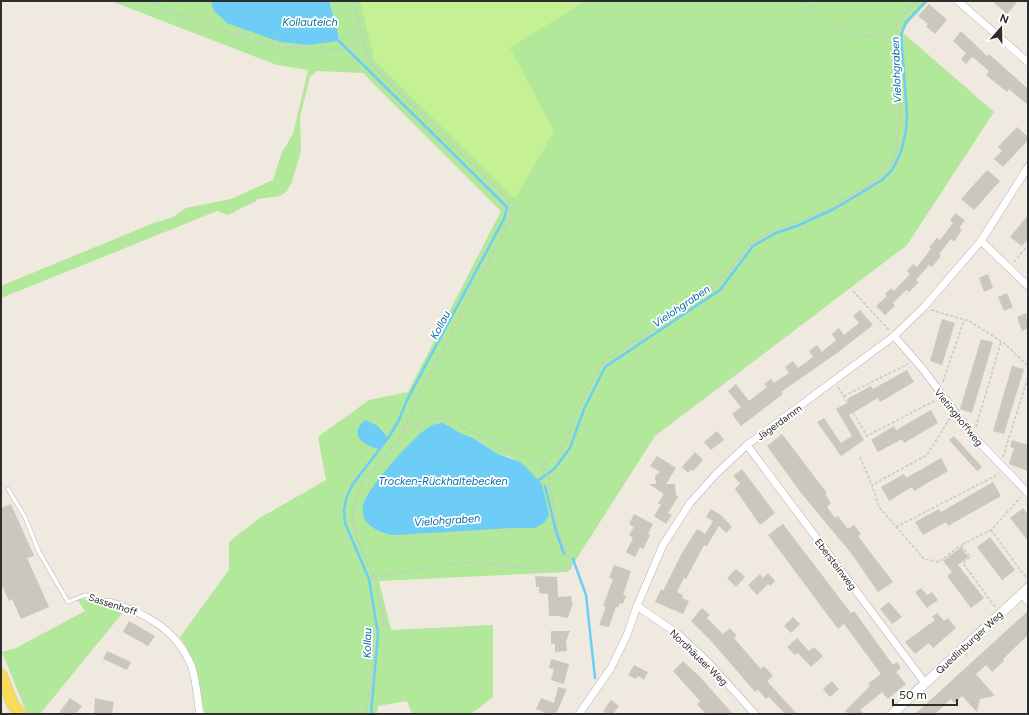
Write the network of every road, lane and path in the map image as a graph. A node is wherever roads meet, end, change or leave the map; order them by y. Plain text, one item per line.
1 (150, 1) edge
2 (354, 1) edge
3 (806, 1) edge
4 (917, 1) edge
5 (958, 1) edge
6 (362, 36) junction
7 (898, 40) junction
8 (1028, 62) edge
9 (1028, 167) edge
10 (981, 241) junction
11 (1028, 245) edge
12 (1009, 268) junction
13 (1028, 286) edge
14 (853, 291) dead end
15 (924, 307) junction
16 (964, 320) junction
17 (894, 336) junction
18 (1001, 342) junction
19 (915, 361) junction
20 (1028, 366) edge
21 (1028, 377) edge
22 (835, 382) junction
23 (941, 395) junction
24 (844, 396) junction
25 (954, 411) junction
26 (404, 430) junction
27 (973, 436) junction
28 (747, 445) junction
29 (860, 457) dead end
30 (543, 466) junction
31 (1003, 468) junction
32 (872, 485) junction
33 (8, 489) dead end
34 (1027, 492) edge
35 (896, 527) junction
36 (991, 530) junction
37 (961, 545) junction
38 (374, 578) junction
39 (1028, 580) edge
40 (1025, 591) edge
41 (1028, 601) edge
42 (109, 602) joint
43 (637, 606) junction
44 (1000, 613) junction
45 (1, 675) edge
46 (925, 682) junction
47 (16, 711) edge
48 (200, 714) edge
49 (365, 714) edge
50 (579, 714) edge
51 (756, 714) edge
52 (892, 714) edge

1 - 6 path
2 - 6 path
3 - 7 path
4 - 7 path
5 - 8 street
6 - 26 path
7 - 30 path
9 - 10 street, Jägerdamm
10 - 12 street
10 - 15 street, Jägerdamm
11 - 12 path
12 - 13 street
14 - 17 path
15 - 16 path
15 - 17 street, Jägerdamm
16 - 18 path
16 - 23 path
17 - 19 street, Vietinghoffweg
17 - 22 street, Jägerdamm
18 - 20 path
18 - 27 path
19 - 23 street, Vietinghoffweg
19 - 24 path
21 - 31 path
22 - 24 path
22 - 28 street, Jägerdamm
23 - 24 path
23 - 25 street, Vietinghoffweg
25 - 27 street, Vietinghoffweg
25 - 32 path
26 - 30 path
26 - 38 path
27 - 31 street, Vietinghoffweg
28 - 43 street, Jägerdamm
28 - 46 street, Ebersteinweg
29 - 32 path
30 - 38 path
31 - 34 street, Vietinghoffweg
31 - 35 path
32 - 35 path
33 - 42 lane, Sassenhoff
34 - 36 path
35 - 37 path
36 - 37 path
36 - 39 path
37 - 44 path
38 - 49 path
40 - 41 street
40 - 44 street, Quedlinburger Weg
42 - 48 street, Sassenhoff
43 - 50 street, Jägerdamm
43 - 51 street, Nordhäuser Weg
44 - 46 street, Quedlinburger Weg
45 - 47 main road
46 - 52 street, Quedlinburger Weg

